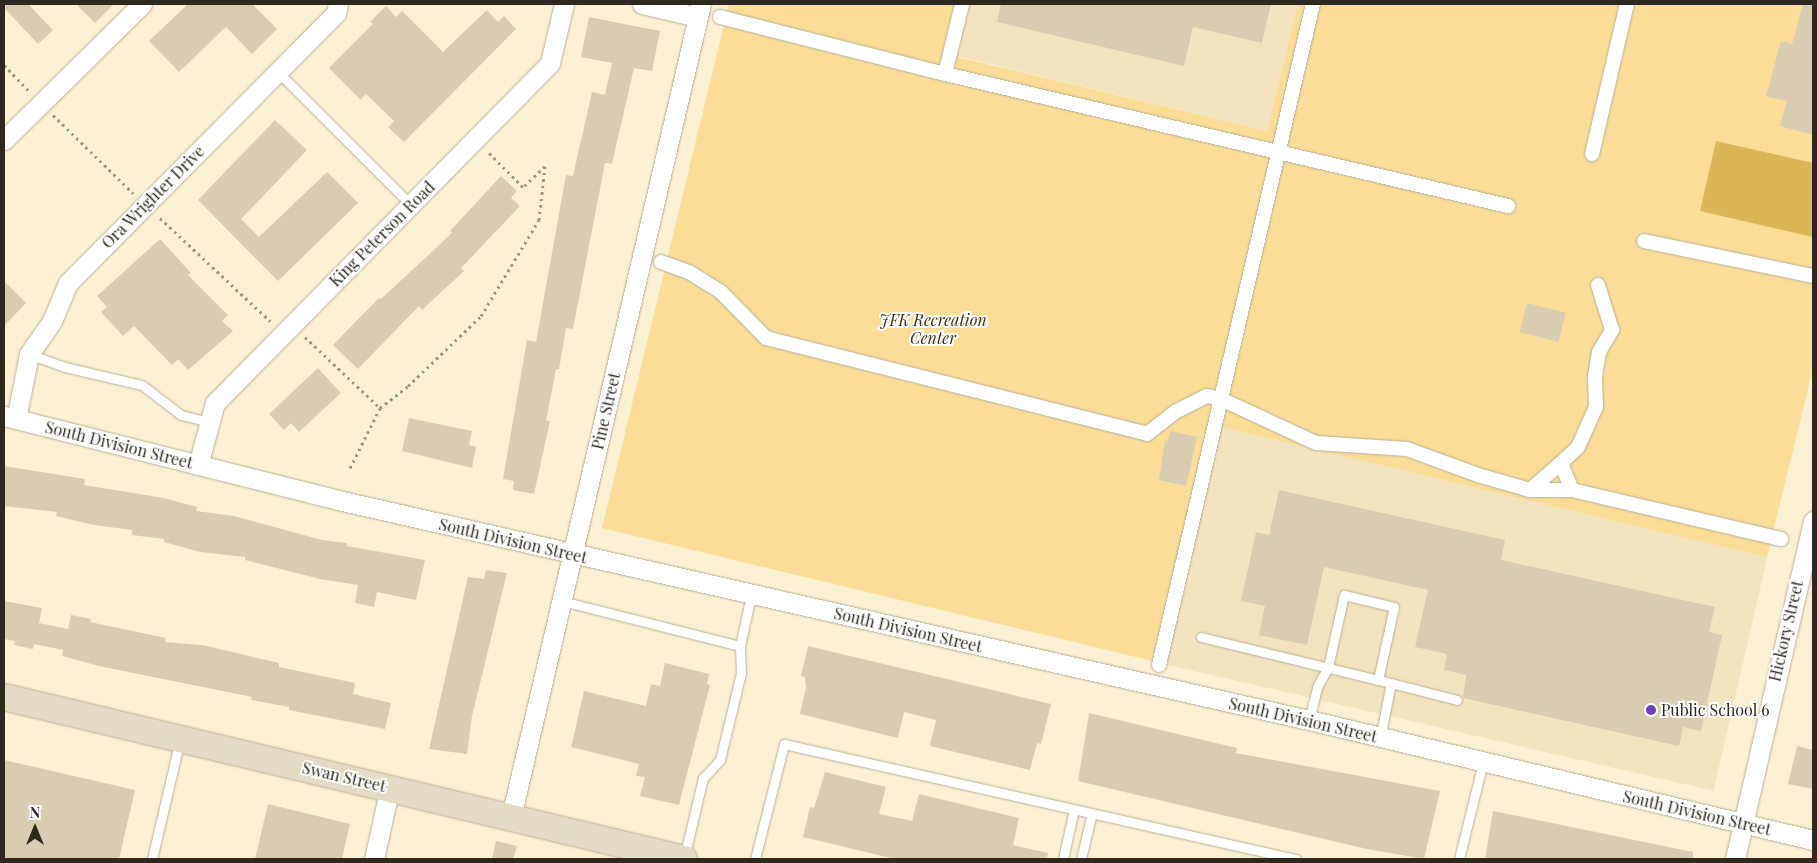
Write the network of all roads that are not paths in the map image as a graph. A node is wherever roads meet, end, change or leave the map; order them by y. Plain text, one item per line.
1 (142, 4) edge
2 (338, 4) edge
3 (564, 4) edge
4 (642, 4) edge
5 (962, 4) edge
6 (1313, 4) edge
7 (1627, 4) edge
8 (700, 11) edge
9 (720, 17) dead end
10 (278, 72) junction
11 (945, 74) junction
12 (4, 140) edge
13 (1278, 152) junction
14 (1592, 154) dead end
15 (411, 205) junction
16 (1508, 206) dead end
17 (1644, 241) dead end
18 (662, 262) dead end
19 (1813, 276) edge
20 (1598, 285) dead end
21 (29, 354) junction
22 (1221, 399) junction
23 (10, 418) edge
24 (210, 422) junction
25 (1561, 463) junction
26 (198, 465) junction
27 (1530, 490) junction
28 (1572, 490) junction
29 (1813, 521) edge
30 (1781, 539) dead end
31 (572, 554) junction
32 (1807, 565) edge
33 (751, 595) junction
34 (562, 601) junction
35 (1201, 636) dead end
36 (740, 646) junction
37 (1159, 665) dead end
38 (1328, 667) junction
39 (1378, 680) junction
40 (1391, 683) junction
41 (4, 697) edge
42 (1457, 700) dead end
43 (1309, 720) junction
44 (180, 738) junction
45 (1380, 738) junction
46 (1483, 762) junction
47 (390, 788) junction
48 (1074, 810) junction
49 (1092, 813) junction
50 (511, 817) junction
51 (1743, 823) junction
52 (1813, 840) edge
53 (152, 859) edge
54 (374, 859) edge
55 (684, 859) edge
56 (755, 859) edge
57 (1063, 859) edge
58 (1081, 859) edge
59 (1296, 859) edge
60 (1459, 859) edge
61 (1735, 859) edge

1 - 12 street
2 - 10 street, Ora Wrighter Drive
3 - 15 street, King Peterson Road
4 - 8 street
5 - 11 street
6 - 13 street
7 - 14 street
8 - 31 street, Pine Street
9 - 11 street
10 - 15 lane
10 - 21 street, Ora Wrighter Drive
11 - 13 street
13 - 16 street
13 - 22 street
15 - 24 street, King Peterson Road
17 - 19 street
18 - 22 street
20 - 25 street
21 - 23 street, Ora Wrighter Drive
21 - 24 lane
22 - 27 street
22 - 37 street
23 - 26 street, South Division Street
24 - 26 street, King Peterson Road
25 - 27 street
25 - 28 street
26 - 31 street, South Division Street
27 - 28 street
28 - 30 street
29 - 32 street, Hickory Street
31 - 33 street, South Division Street
31 - 34 street, Pine Street
32 - 51 street, Hickory Street
33 - 36 lane
33 - 43 street, South Division Street
34 - 36 lane
34 - 50 street, Pine Street
35 - 38 lane
36 - 55 lane
38 - 39 lane
38 - 39 lane
38 - 43 lane
39 - 40 lane
40 - 42 lane
40 - 45 lane
41 - 44 main road, Swan Street
43 - 45 street, South Division Street
44 - 47 main road, Swan Street
44 - 53 lane
45 - 46 street, South Division Street
46 - 51 street, South Division Street
46 - 60 lane
47 - 50 main road, Swan Street
47 - 54 street
48 - 49 lane
48 - 56 lane
48 - 57 lane
49 - 58 lane
49 - 59 lane
50 - 55 main road, Swan Street
51 - 52 street, South Division Street
51 - 61 street, Hickory Street

